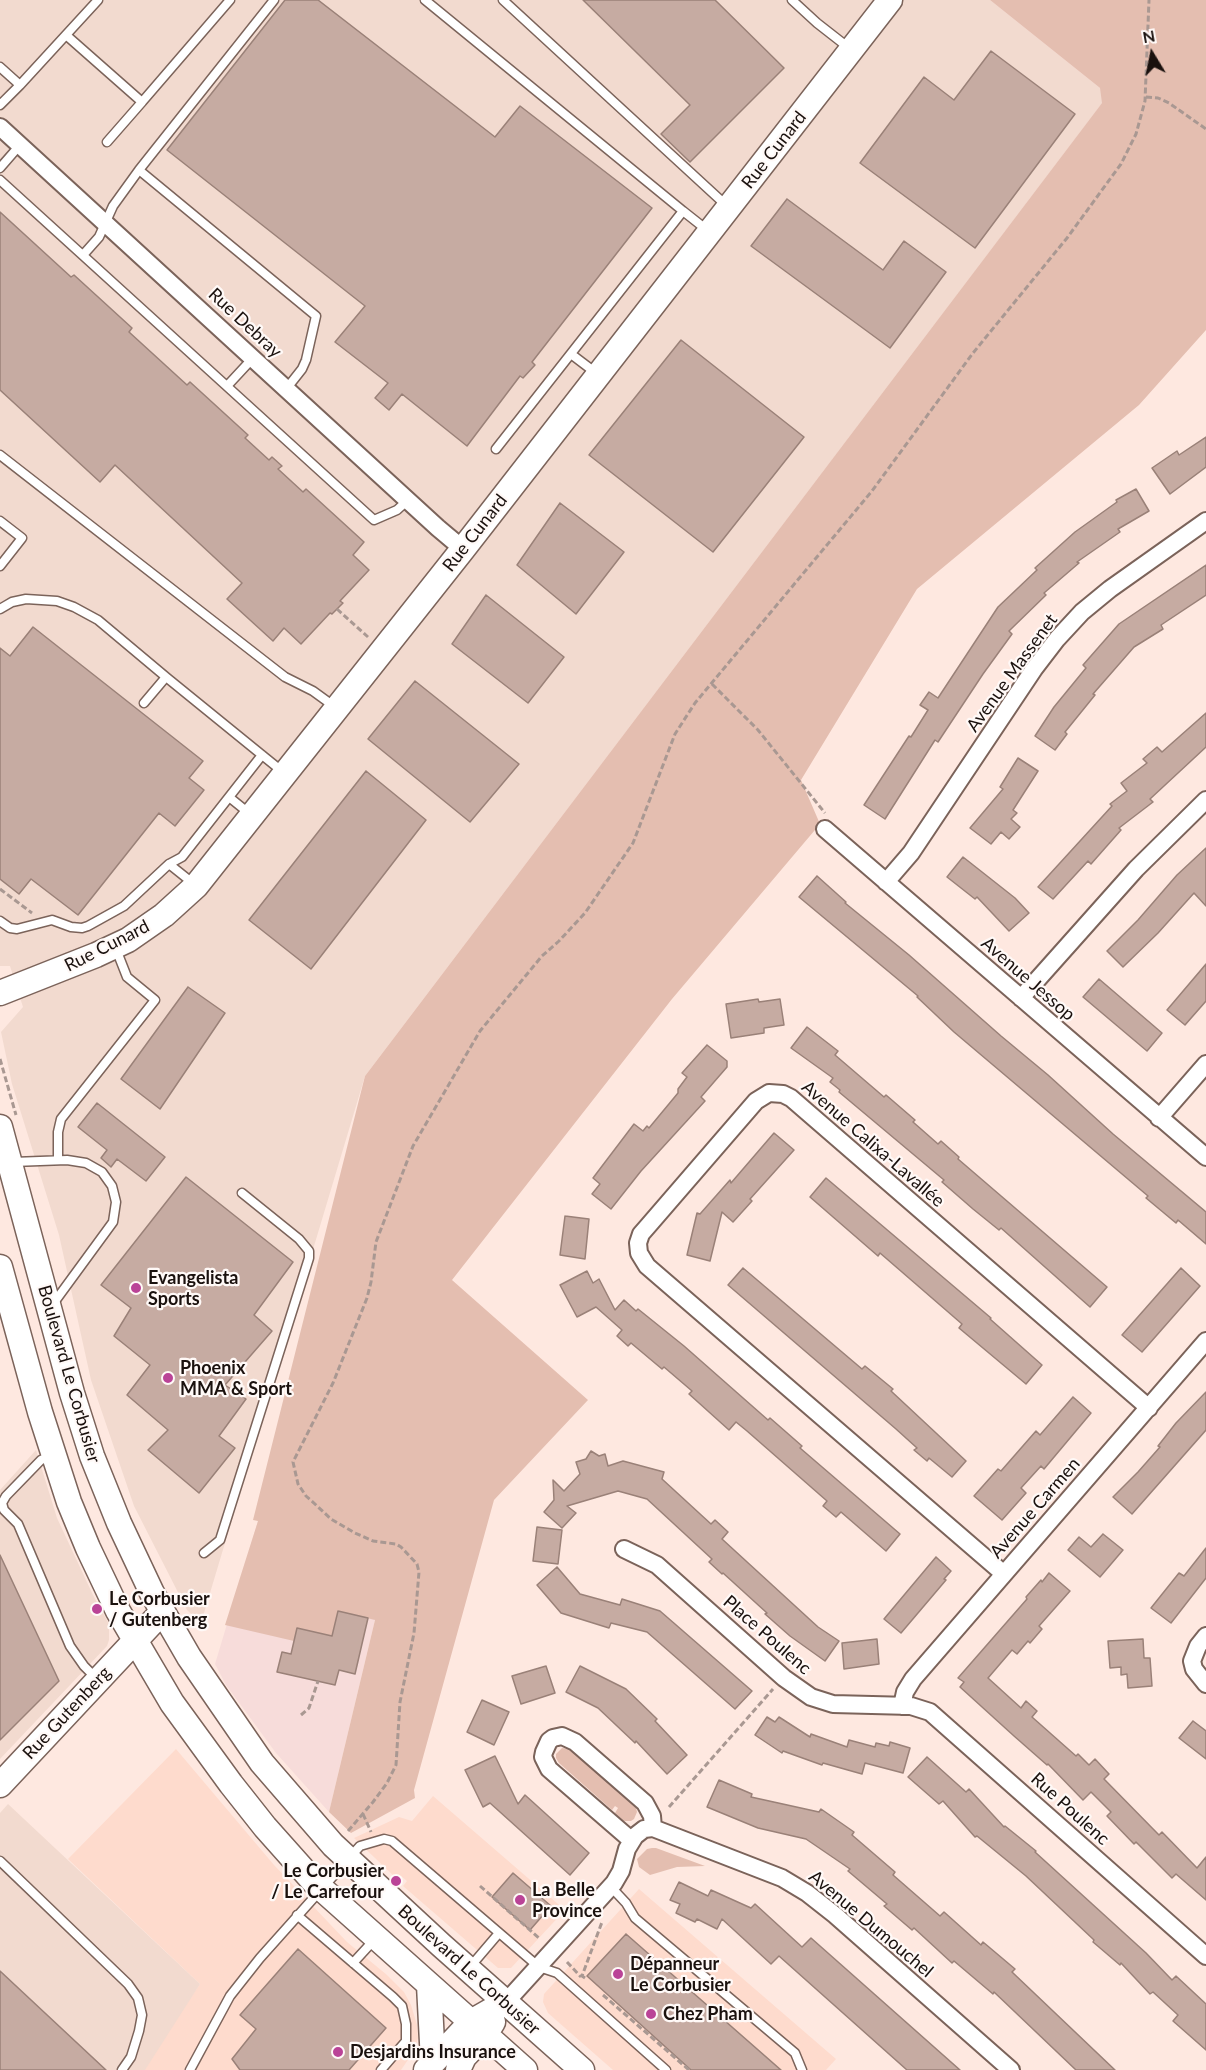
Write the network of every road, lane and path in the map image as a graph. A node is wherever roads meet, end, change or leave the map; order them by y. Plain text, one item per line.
1 (98, 0) edge
2 (230, 0) edge
3 (274, 0) edge
4 (425, 0) edge
5 (503, 0) edge
6 (792, 0) edge
7 (890, 0) edge
8 (1149, 0) edge
9 (66, 35) junction
10 (852, 50) junction
11 (0, 67) edge
12 (20, 85) junction
13 (1145, 97) junction
14 (142, 102) junction
15 (0, 105) edge
16 (0, 127) edge
17 (1206, 129) edge
18 (107, 142) dead end
19 (20, 145) junction
20 (0, 168) edge
21 (139, 170) junction
22 (0, 180) edge
23 (729, 208) junction
24 (683, 211) junction
25 (106, 222) junction
26 (710, 233) junction
27 (82, 255) junction
28 (571, 354) junction
29 (253, 357) junction
30 (598, 375) junction
31 (227, 386) junction
32 (286, 388) junction
33 (496, 448) dead end
34 (0, 455) edge
35 (408, 501) junction
36 (0, 521) edge
37 (1206, 521) edge
38 (463, 549) junction
39 (0, 566) edge
40 (0, 609) edge
41 (337, 609) dead end
42 (368, 637) dead end
43 (166, 677) junction
44 (712, 684) junction
45 (144, 703) dead end
46 (337, 708) junction
47 (262, 755) junction
48 (285, 774) junction
49 (229, 797) junction
50 (1206, 800) edge
51 (253, 816) junction
52 (826, 822) joint
53 (170, 864) junction
54 (886, 882) junction
55 (196, 886) junction
56 (0, 889) edge
57 (17, 902) dead end
58 (0, 921) edge
59 (115, 946) junction
60 (0, 993) edge
61 (1021, 998) junction
62 (1206, 1064) edge
63 (1159, 1118) junction
64 (0, 1127) edge
65 (1206, 1157) edge
66 (58, 1160) junction
67 (9, 1162) junction
68 (242, 1193) dead end
69 (0, 1267) edge
70 (49, 1310) junction
71 (1206, 1341) edge
72 (1149, 1408) junction
73 (53, 1455) junction
74 (2, 1512) edge
75 (624, 1549) dead end
76 (204, 1553) dead end
77 (1004, 1574) junction
78 (162, 1612) junction
79 (1206, 1636) edge
80 (135, 1642) junction
81 (98, 1681) junction
82 (318, 1681) dead end
83 (1206, 1684) edge
84 (775, 1688) dead end
85 (902, 1706) junction
86 (301, 1715) dead end
87 (0, 1785) edge
88 (669, 1807) dead end
89 (363, 1814) junction
90 (653, 1828) junction
91 (371, 1830) dead end
92 (347, 1832) dead end
93 (631, 1840) junction
94 (348, 1860) junction
95 (0, 1861) edge
96 (480, 1886) dead end
97 (610, 1887) junction
98 (322, 1889) junction
99 (297, 1915) junction
100 (602, 1922) dead end
101 (499, 1933) junction
102 (376, 1938) junction
103 (540, 1939) dead end
104 (1206, 1956) edge
105 (567, 1962) dead end
106 (354, 1963) junction
107 (539, 1966) junction
108 (468, 1969) junction
109 (582, 1976) junction
110 (591, 1984) dead end
111 (429, 1985) junction
112 (600, 1992) dead end
113 (506, 2002) junction
114 (478, 2028) junction
115 (429, 2066) edge
116 (122, 2070) edge
117 (190, 2070) edge
118 (381, 2070) edge
119 (458, 2070) edge
120 (525, 2070) edge
121 (582, 2070) edge
122 (666, 2070) edge
123 (688, 2070) edge
124 (802, 2070) edge
125 (1011, 2070) edge

1 - 9 lane
2 - 14 lane
3 - 21 lane
4 - 24 lane
5 - 23 lane
6 - 10 lane
7 - 10 street, Rue Cunard
8 - 13 path
9 - 12 lane
9 - 14 lane
10 - 23 street, Rue Cunard
11 - 12 lane
12 - 15 lane
13 - 17 path
13 - 44 path
14 - 18 lane
16 - 19 street, Rue Debray
19 - 20 lane
19 - 25 street, Rue Debray
21 - 25 lane
21 - 32 lane
22 - 27 lane
23 - 26 street, Rue Cunard
24 - 26 lane
24 - 28 lane
25 - 27 lane
25 - 29 street, Rue Debray
26 - 30 street, Rue Cunard
27 - 31 lane
28 - 30 lane
28 - 33 lane
29 - 31 lane
29 - 32 street, Rue Debray
30 - 38 street, Rue Cunard
31 - 35 lane
32 - 35 street, Rue Debray
34 - 46 lane
35 - 38 street, Rue Debray
36 - 39 lane
37 - 54 street, Avenue Massenet
38 - 46 street, Rue Cunard
40 - 43 lane
41 - 42 path
43 - 45 lane
43 - 47 lane
44 - 52 path
44 - 89 path
46 - 48 street, Rue Cunard
47 - 48 lane
47 - 49 lane
48 - 51 street, Rue Cunard
49 - 51 lane
49 - 53 lane
50 - 61 street
51 - 55 street, Rue Cunard
52 - 54 street, Avenue Jessop
53 - 55 lane
53 - 58 lane
54 - 61 street, Avenue Jessop
55 - 59 street, Rue Cunard
56 - 57 path
59 - 60 street, Rue Cunard
59 - 66 lane
61 - 63 street, Avenue Jessop
62 - 63 street
63 - 65 street, Avenue Jessop
64 - 67 street, Boulevard Le Corbusier
66 - 67 lane
66 - 70 lane
67 - 70 street, Boulevard Le Corbusier
68 - 76 lane
69 - 73 street, Boulevard Le Corbusier
70 - 78 street, Boulevard Le Corbusier
71 - 72 street, Avenue Carmen
72 - 77 street, Avenue Carmen
72 - 77 street, Avenue Calixa-Lavallée
73 - 74 lane
73 - 80 street, Boulevard Le Corbusier
74 - 81 lane
75 - 85 street, Place Poulenc
77 - 85 street, Avenue Carmen
78 - 80 street
78 - 94 street, Boulevard Le Corbusier
79 - 83 street
80 - 81 street, Rue Gutenberg
80 - 98 street, Boulevard Le Corbusier
81 - 87 street, Rue Gutenberg
82 - 86 path
84 - 88 path
85 - 104 street, Rue Poulenc
89 - 91 path
89 - 92 path
90 - 93 street
90 - 93 street
90 - 125 street, Avenue Dumouchel
93 - 97 street
94 - 98 lane
94 - 101 lane
94 - 108 street, Boulevard Le Corbusier
95 - 116 lane
96 - 103 path
97 - 107 street
97 - 124 lane
98 - 99 lane
98 - 102 street, Boulevard Le Corbusier
99 - 106 lane
99 - 117 lane
100 - 109 path
101 - 107 lane
101 - 108 lane
102 - 106 lane
102 - 111 street, Boulevard Le Corbusier
105 - 109 path
106 - 118 lane
107 - 113 street
107 - 122 lane
108 - 113 street, Boulevard Le Corbusier
109 - 110 path
111 - 114 street, Boulevard Le Corbusier
111 - 115 street
112 - 123 path
113 - 114 street
113 - 121 street, Boulevard Le Corbusier
114 - 115 street
114 - 119 street
114 - 120 street, Boulevard Le Corbusier

